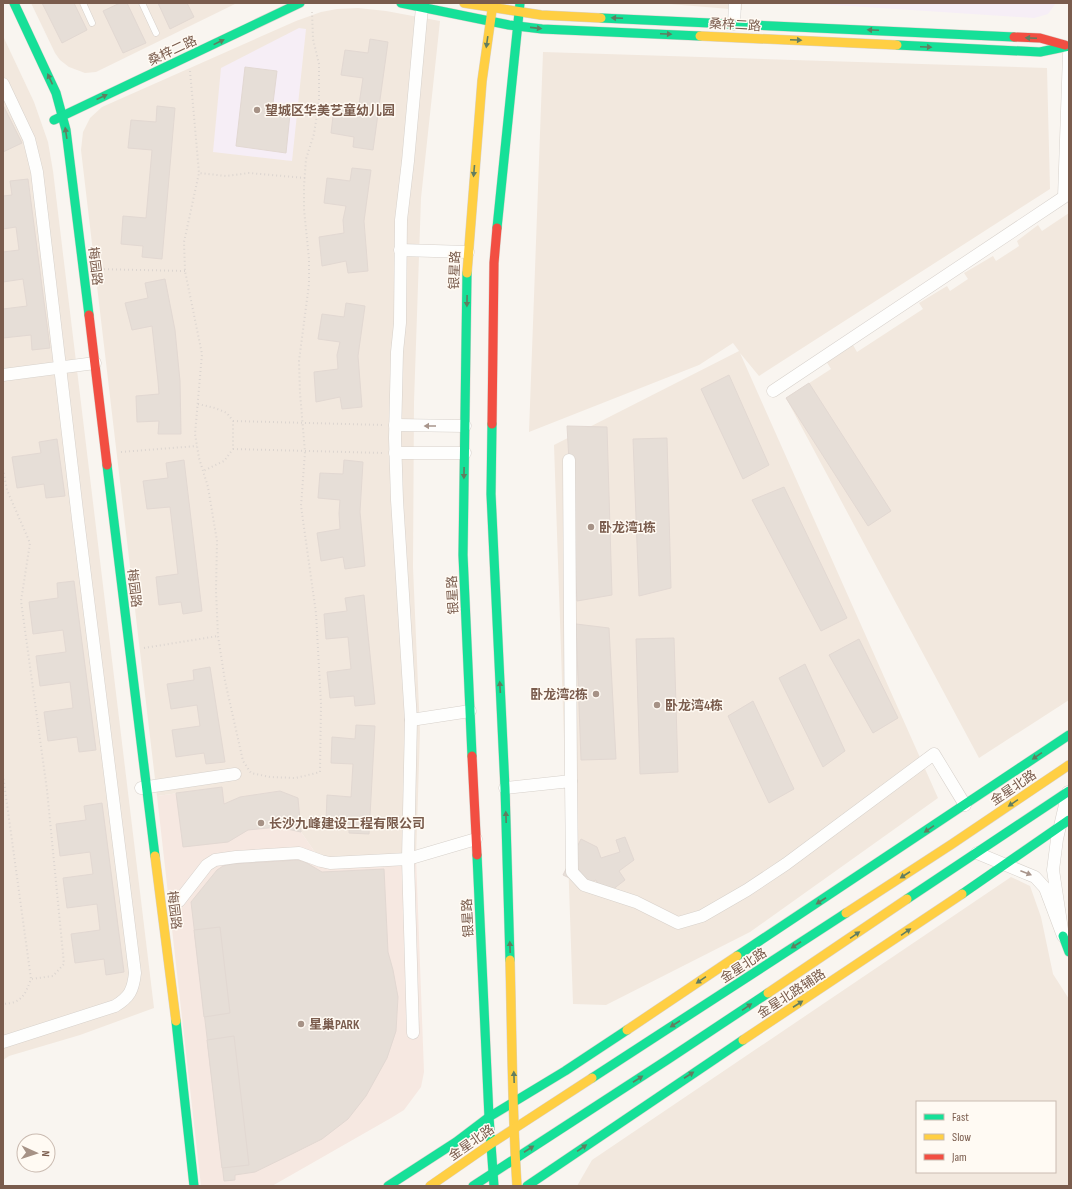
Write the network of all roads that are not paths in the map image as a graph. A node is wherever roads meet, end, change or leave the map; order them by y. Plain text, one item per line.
1 (14, 3) edge
2 (83, 3) edge
3 (142, 3) edge
4 (300, 3) edge
5 (402, 3) edge
6 (464, 3) edge
7 (734, 3) edge
8 (492, 6) edge
9 (422, 7) junction
10 (519, 8) edge
11 (490, 22) junction
12 (92, 23) dead end
13 (734, 24) junction
14 (517, 26) junction
15 (156, 34) dead end
16 (1069, 46) edge
17 (1069, 54) edge
18 (3, 84) edge
19 (64, 104) junction
20 (63, 116) junction
21 (54, 120) junction
22 (400, 250) junction
23 (468, 252) junction
24 (92, 364) junction
25 (61, 368) junction
26 (3, 375) edge
27 (773, 391) dead end
28 (395, 425) junction
29 (465, 426) junction
30 (395, 453) junction
31 (465, 453) junction
32 (569, 460) dead end
33 (470, 712) junction
34 (411, 720) junction
35 (1069, 735) edge
36 (1069, 765) edge
37 (235, 774) dead end
38 (571, 781) junction
39 (144, 788) junction
40 (505, 788) junction
41 (1068, 792) edge
42 (965, 805) junction
43 (1065, 823) edge
44 (476, 839) junction
45 (977, 853) junction
46 (408, 859) junction
47 (1005, 865) junction
48 (179, 901) dead end
49 (1063, 936) junction
50 (1069, 952) edge
51 (413, 1033) dead end
52 (3, 1042) edge
53 (514, 1102) junction
54 (490, 1117) junction
55 (513, 1129) junction
56 (492, 1143) junction
57 (516, 1158) junction
58 (493, 1173) junction
59 (188, 1186) edge
60 (194, 1186) edge
61 (388, 1186) edge
62 (430, 1186) edge
63 (473, 1186) edge
64 (494, 1186) edge
65 (517, 1186) edge
66 (527, 1186) edge

19 -> 1 main road, 梅园路
2 - 12 lane
3 - 15 lane
20 -> 4 main road, 桑梓二路
5 - 9 main road, 桑梓二路
6 - 8 main road, 桑梓二路
7 - 13 street
8 - 10 main road, 桑梓二路
8 - 11 main road, 银星路
9 - 11 main road, 桑梓二路
9 - 22 street
13 -> 10 main road, 桑梓二路
10 - 14 main road
11 - 14 main road, 桑梓二路
11 -> 23 main road, 银星路
16 -> 13 main road, 桑梓二路
14 -> 16 main road, 桑梓二路
40 -> 14 main road
17 - 27 street
18 - 25 street
19 - 20 main road, 梅园路
19 - 21 main road, 梅园路
20 - 21 main road, 桑梓二路
24 -> 20 main road, 梅园路
21 - 24 main road, 梅园路
22 - 23 street
22 - 28 street
23 -> 29 main road, 银星路
24 - 25 street
24 - 39 main road, 梅园路
24 - 39 main road, 梅园路
25 - 26 street
25 - 52 street
29 -> 28 street
28 - 30 street
29 - 31 main road, 银星路
30 - 31 street
30 - 34 street
31 -> 33 main road, 银星路
32 - 38 street
33 - 34 street
33 - 44 main road, 银星路
34 - 46 street
35 -> 42 main road
36 -> 55 main road, 金星北路
37 - 39 street
38 - 40 street
38 - 42 street
39 - 59 main road, 梅园路
39 - 60 main road, 梅园路
53 -> 40 main road
41 - 43 street
41 - 45 main road
42 -> 53 main road
43 - 47 main road, 金星北路辅路
43 - 49 street
44 - 46 street
44 - 54 main road, 银星路
45 - 47 street
57 -> 45 main road
46 - 48 street
46 - 51 street
47 -> 49 street
66 -> 47 main road, 金星北路辅路
49 - 50 main road
53 - 54 main road
53 - 55 main road
54 - 56 main road, 银星路
54 - 61 main road
55 - 56 main road, 金星北路
55 - 57 main road
56 - 58 main road, 银星路
56 - 62 main road, 金星北路
57 - 58 main road
57 - 65 main road
58 - 63 main road
58 - 64 main road, 银星路

